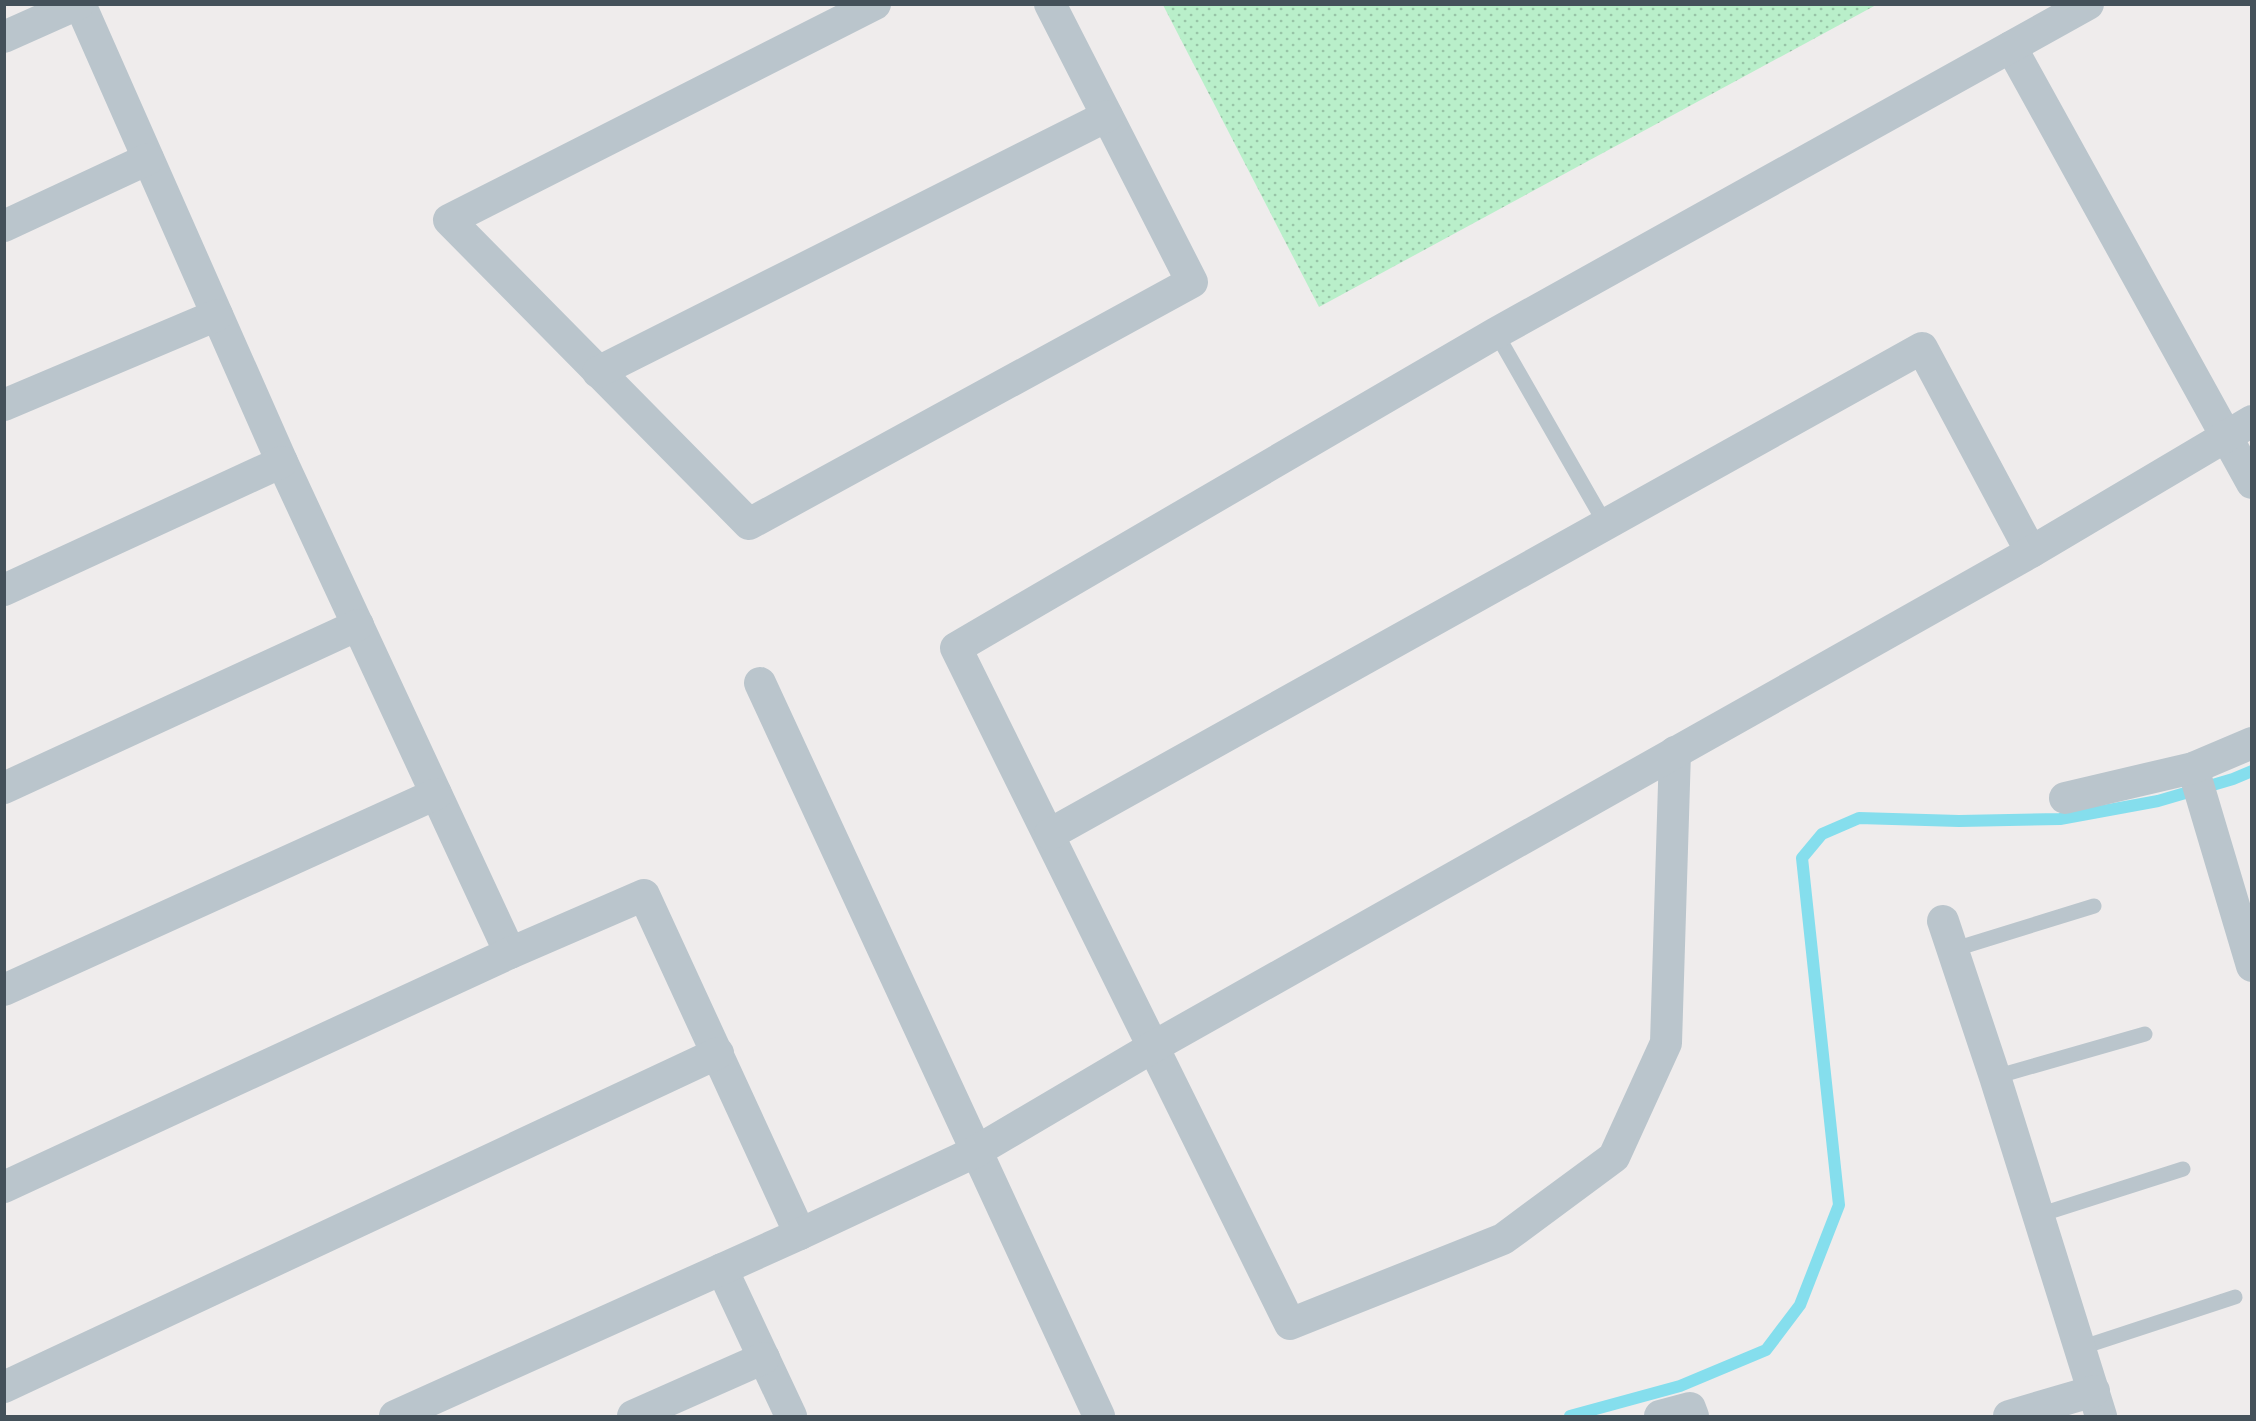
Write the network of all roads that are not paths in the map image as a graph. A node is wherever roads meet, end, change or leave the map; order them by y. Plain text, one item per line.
1 (79, 4) edge
2 (875, 4) edge
3 (1050, 4) edge
4 (2088, 4) edge
5 (4, 37) edge
6 (2011, 47) junction
7 (1107, 116) junction
8 (148, 159) junction
9 (4, 226) edge
10 (217, 315) junction
11 (1496, 333) junction
12 (598, 372) junction
13 (4, 405) edge
14 (2239, 428) edge
15 (282, 462) junction
16 (2252, 483) edge
17 (1606, 525) junction
18 (2031, 552) junction
19 (4, 590) edge
20 (358, 625) junction
21 (760, 683) dead end
22 (2252, 743) edge
23 (1675, 752) junction
24 (2193, 768) junction
25 (4, 788) edge
26 (436, 794) junction
27 (2065, 798) dead end
28 (1050, 834) junction
29 (2094, 906) dead end
30 (1948, 936) joint
31 (510, 953) junction
32 (2252, 966) edge
33 (4, 990) edge
34 (2145, 1034) dead end
35 (1153, 1047) junction
36 (718, 1053) junction
37 (1995, 1077) junction
38 (975, 1152) junction
39 (2183, 1169) dead end
40 (4, 1187) edge
41 (2039, 1215) junction
42 (800, 1234) junction
43 (722, 1269) junction
44 (2235, 1297) dead end
45 (2080, 1348) junction
46 (764, 1358) junction
47 (4, 1387) edge
48 (2098, 1404) edge
49 (1691, 1412) edge
50 (394, 1416) edge
51 (633, 1416) edge
52 (791, 1416) edge
53 (1099, 1416) edge
54 (1660, 1416) edge
55 (2009, 1416) edge

1 - 5 street
1 - 8 street
2 - 12 street
3 - 7 street
4 - 6 street
6 - 11 street
6 - 14 street
7 - 12 street
7 - 12 street
8 - 9 street
8 - 10 street
10 - 13 street
10 - 15 street
11 - 17 lane
11 - 28 street
14 - 16 street
14 - 18 street
15 - 19 street
15 - 20 street
17 - 18 street
17 - 28 street
18 - 23 street
20 - 25 street
20 - 26 street
21 - 38 street
22 - 24 street
23 - 35 street
23 - 35 street
24 - 27 street
24 - 32 street
26 - 31 street
26 - 33 street
28 - 35 street
29 - 30 lane
30 - 37 street
31 - 36 street
31 - 40 street
34 - 37 lane
35 - 38 street
36 - 42 street
36 - 47 street
37 - 41 street
38 - 42 street
38 - 53 street
39 - 41 lane
41 - 45 street
42 - 43 street
43 - 46 street
43 - 50 street
44 - 45 lane
45 - 48 street
46 - 51 street
46 - 52 street
48 - 55 street
49 - 54 street

